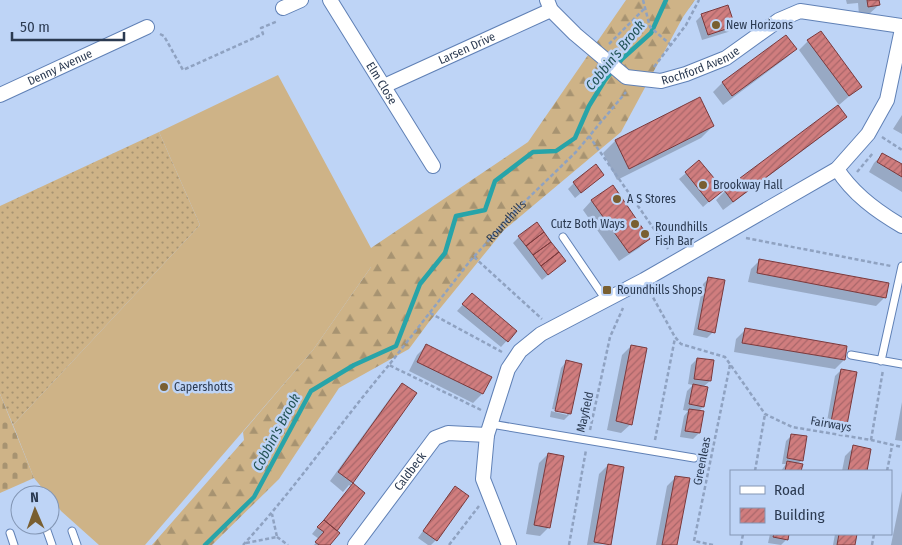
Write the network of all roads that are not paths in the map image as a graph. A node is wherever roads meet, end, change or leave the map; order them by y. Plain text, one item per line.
1 (301, 0) edge
2 (330, 0) edge
3 (549, 5) edge
4 (283, 8) road end
5 (147, 27) road end
6 (902, 28) edge
7 (384, 86) junction
8 (0, 95) edge
9 (434, 166) dead end
10 (837, 169) junction
11 (902, 226) edge
12 (564, 237) dead end
13 (902, 267) edge
14 (606, 300) junction
15 (851, 355) dead end
16 (883, 361) junction
17 (902, 364) edge
18 (490, 425) junction
19 (694, 458) dead end
20 (72, 531) dead end
21 (77, 545) edge
22 (354, 545) edge
23 (509, 545) edge

1 - 4 street
2 - 7 street, Elm Close
3 - 6 street, Rochford Avenue
3 - 7 street, Larsen Drive
5 - 8 street, Denny Avenue
6 - 10 street
7 - 9 street, Elm Close
10 - 11 street
10 - 14 street
12 - 14 lane
13 - 16 lane
14 - 18 street
15 - 16 lane
16 - 17 lane
18 - 19 lane
18 - 22 street, Caldbeck
18 - 23 street
20 - 21 lane

